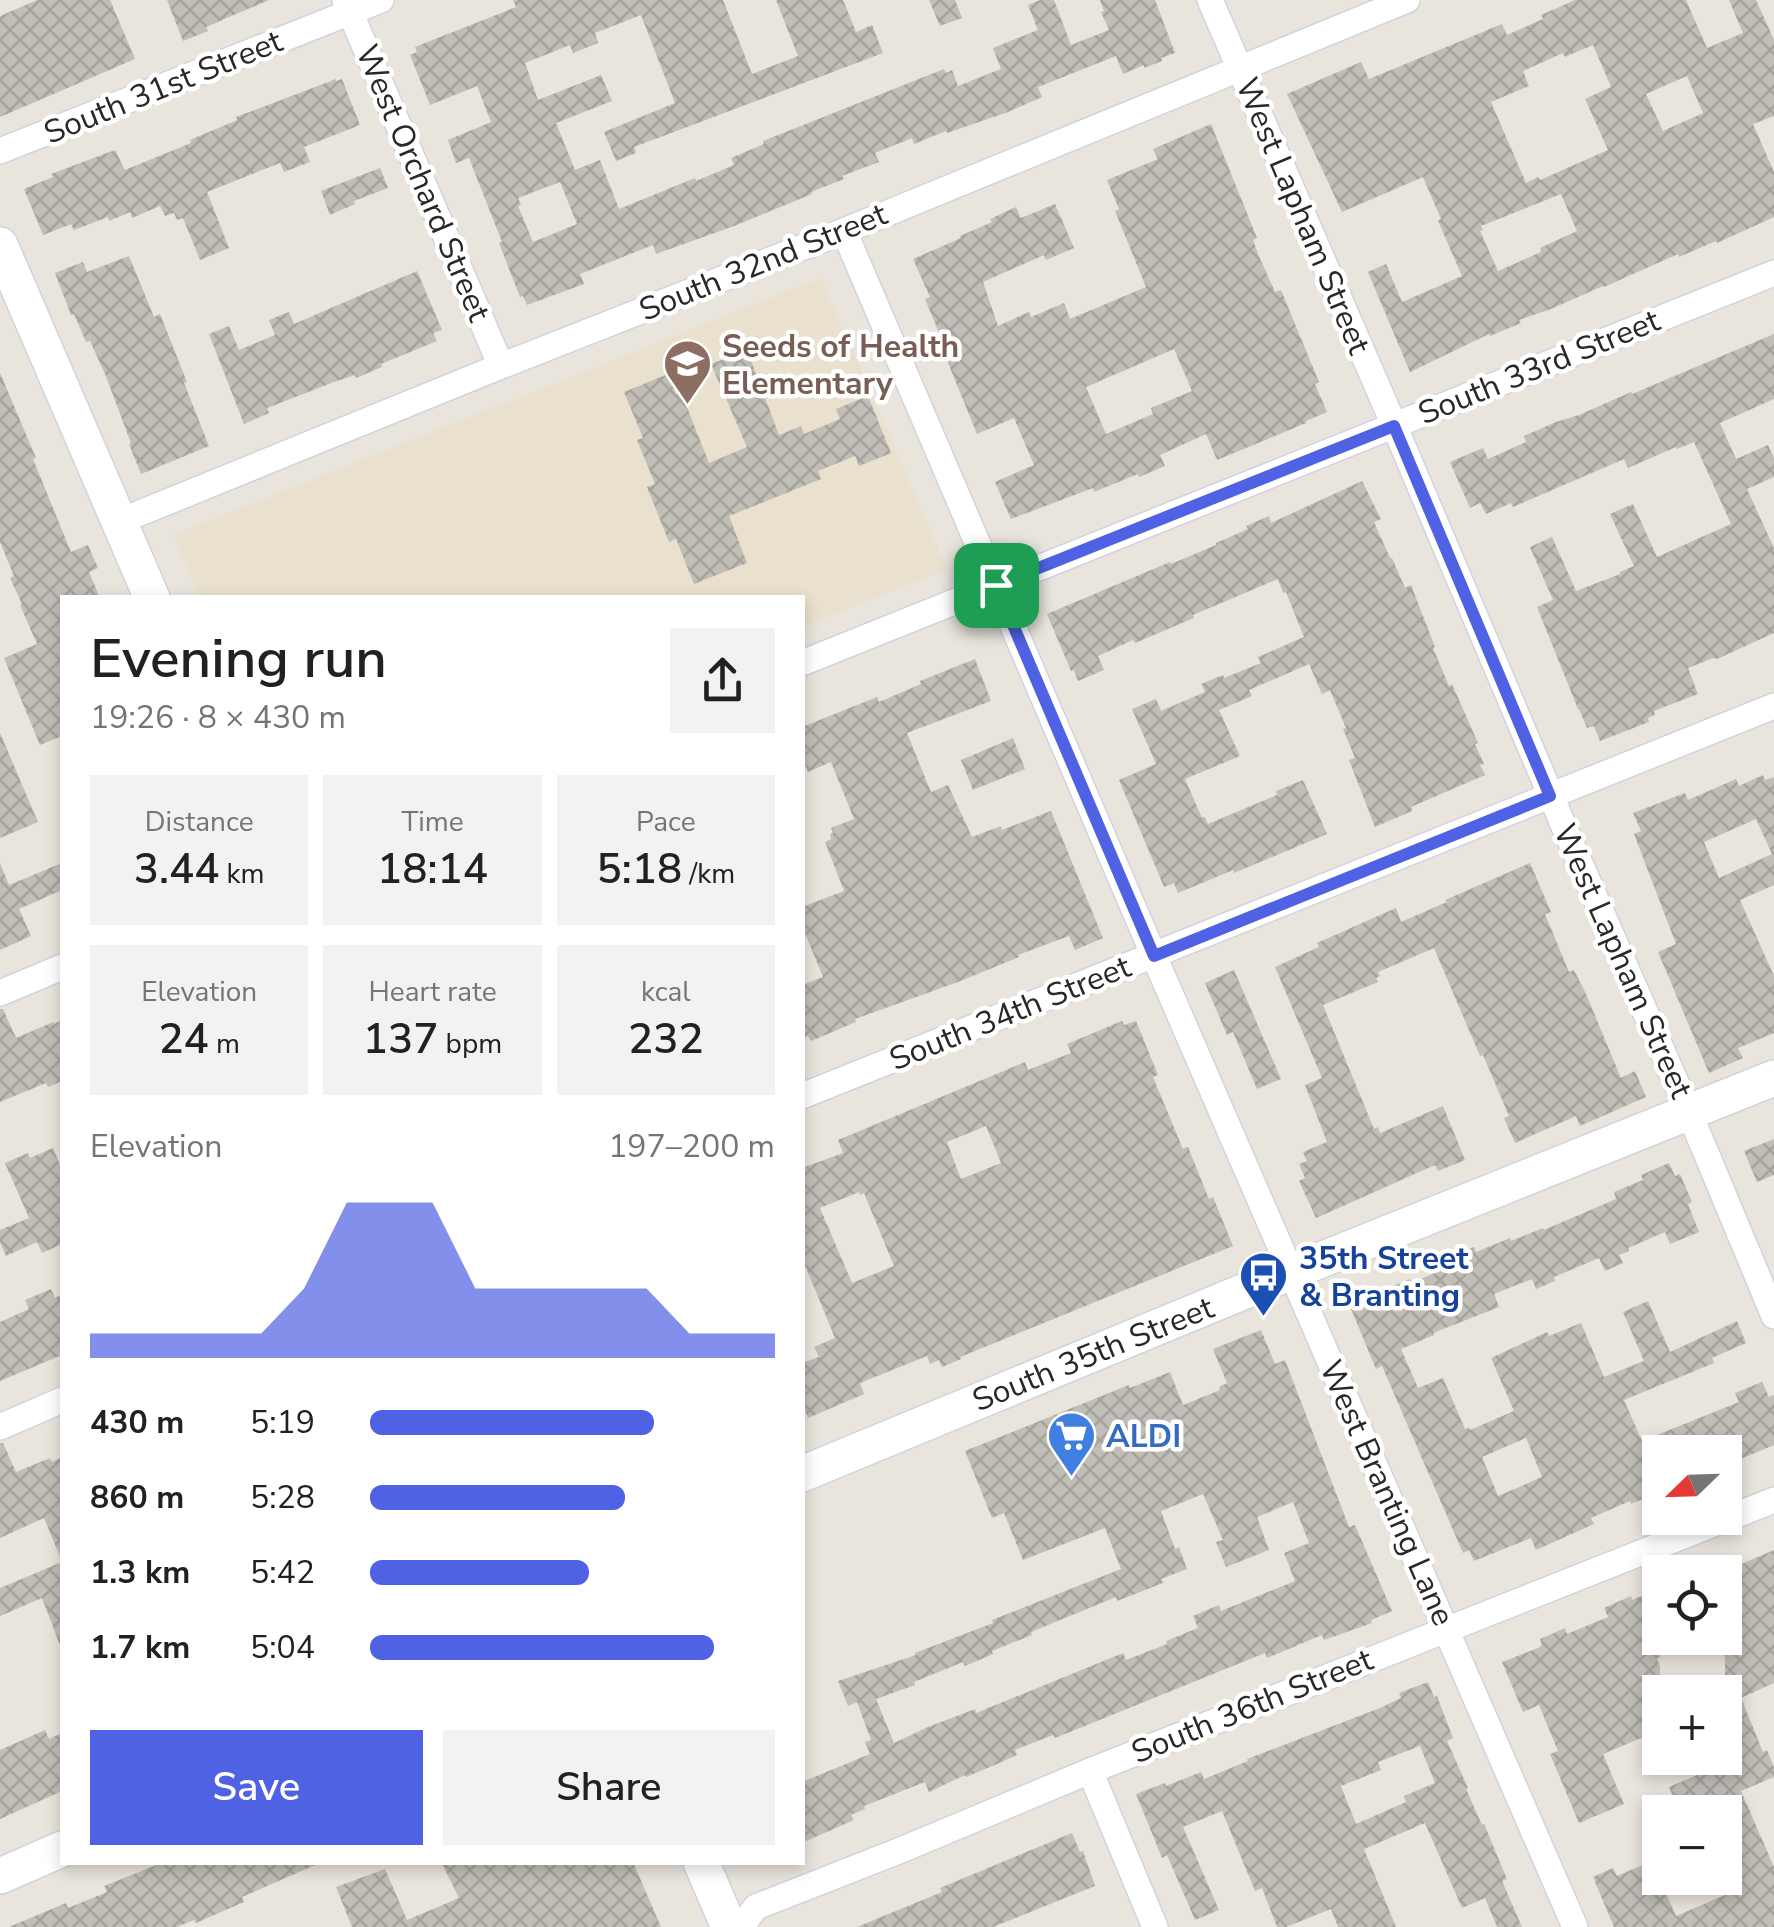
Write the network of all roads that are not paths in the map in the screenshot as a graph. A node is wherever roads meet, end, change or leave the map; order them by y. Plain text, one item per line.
1 (380, 0) edge
2 (1210, 0) edge
3 (1407, 0) edge
4 (348, 6) edge
5 (1240, 68) junction
6 (0, 151) edge
7 (844, 231) junction
8 (0, 244) edge
9 (1774, 273) edge
10 (501, 366) junction
11 (1394, 426) junction
12 (118, 522) junction
13 (996, 585) junction
14 (151, 595) edge
15 (805, 662) edge
16 (1774, 706) edge
17 (1550, 796) junction
18 (1154, 956) junction
19 (60, 968) edge
20 (0, 993) edge
21 (1774, 1078) edge
22 (805, 1095) edge
23 (1689, 1112) junction
24 (1290, 1272) junction
25 (1774, 1316) edge
26 (60, 1401) edge
27 (0, 1426) edge
28 (805, 1473) edge
29 (1774, 1500) edge
30 (1447, 1628) junction
31 (1090, 1771) junction
32 (60, 1850) edge
33 (702, 1865) edge
34 (0, 1876) edge
35 (729, 1927) edge
36 (741, 1927) edge
37 (1154, 1927) edge
38 (1575, 1927) edge

1 - 4 street, South 31st Street
2 - 5 street, West Lapham Street
3 - 5 street, South 32nd Street
4 - 6 street, South 31st Street
4 - 10 street, West Orchard Street
5 - 7 street, South 32nd Street
5 - 11 street, West Lapham Street
7 - 10 street, South 32nd Street
7 - 13 street, West Branting Lane
8 - 12 main road
9 - 11 street, South 33rd Street
10 - 12 street, South 32nd Street
11 - 13 street, South 33rd Street
11 - 17 street, West Lapham Street
12 - 14 main road
13 - 15 street, South 33rd Street
13 - 18 street, West Branting Lane
16 - 17 street, South 34th Street
17 - 18 street, South 34th Street
17 - 23 street, West Lapham Street
18 - 22 street, South 34th Street
18 - 24 street, West Branting Lane
19 - 20 street
21 - 23 main road, South 35th Street
23 - 24 main road, South 35th Street
23 - 25 street, West Lapham Street
24 - 28 main road, South 35th Street
24 - 30 street, West Branting Lane
26 - 27 street
29 - 30 street, South 36th Street
30 - 31 street, South 36th Street
30 - 38 street, West Branting Lane
31 - 36 street, South 36th Street
31 - 37 street
32 - 34 main road
33 - 35 main road

